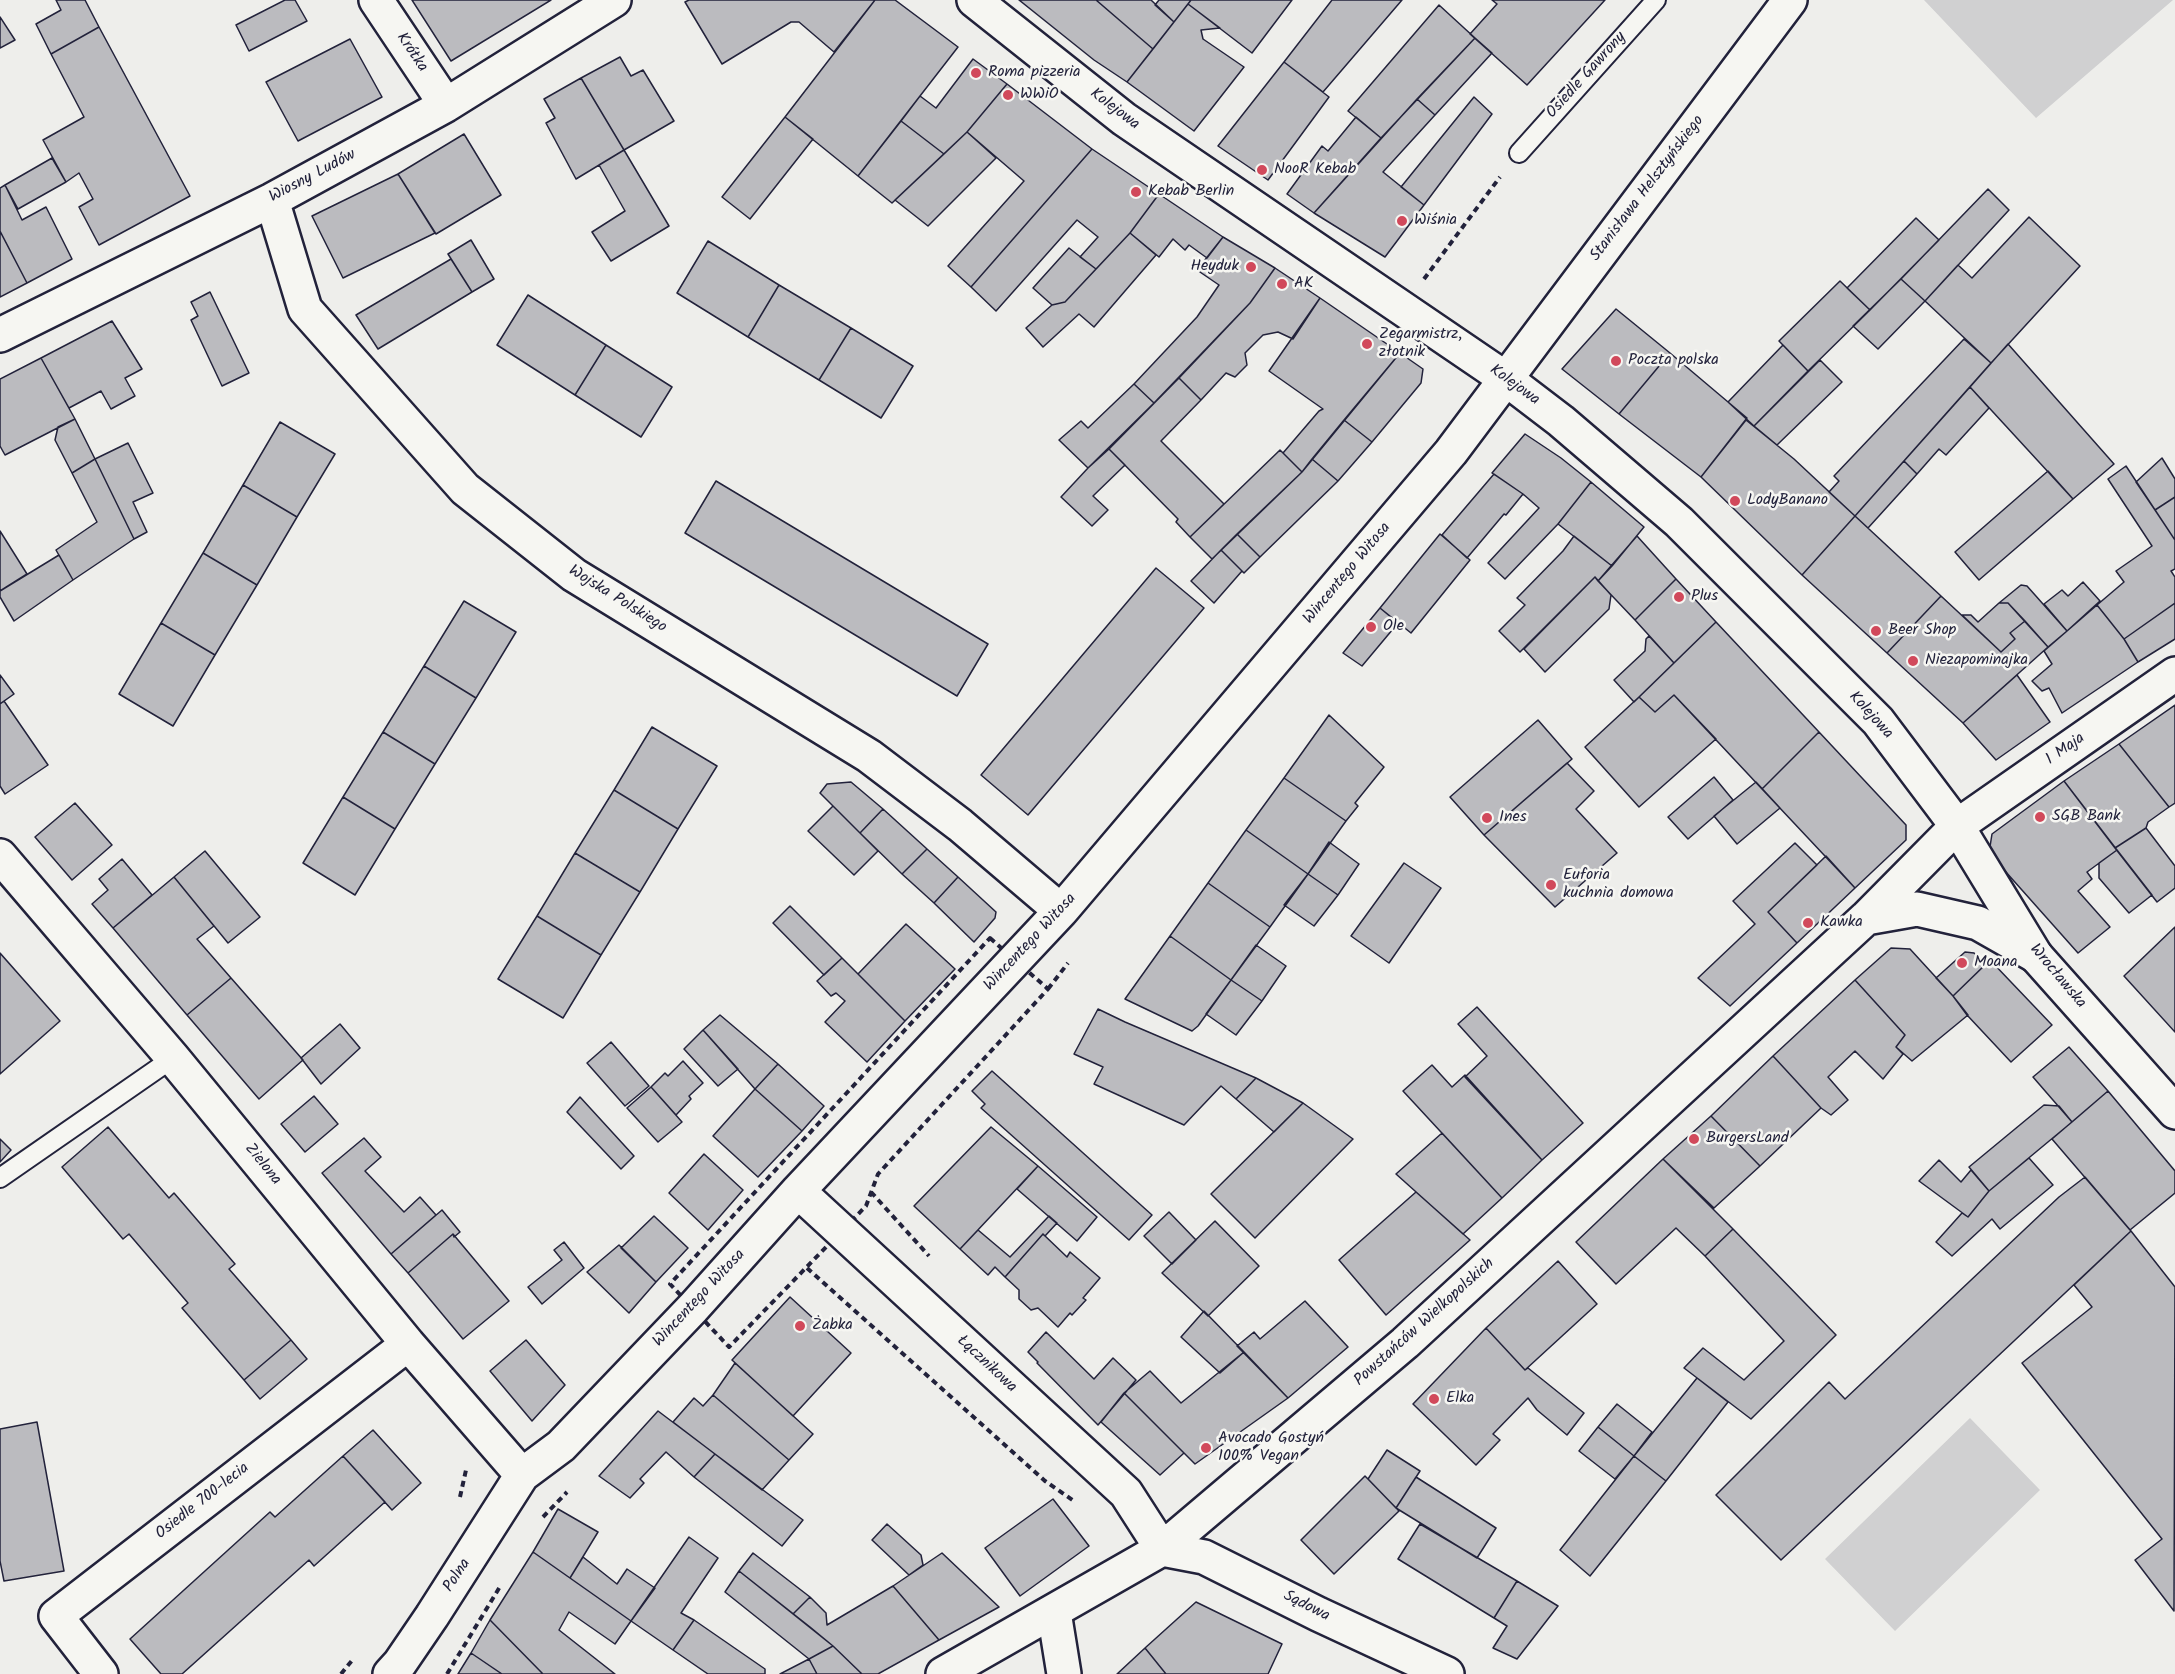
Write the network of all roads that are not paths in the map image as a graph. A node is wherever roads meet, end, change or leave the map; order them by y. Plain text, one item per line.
1 (376, 0) edge
2 (614, 0) edge
3 (974, 0) edge
4 (1656, 0) edge
5 (1790, 0) edge
6 (446, 105) junction
7 (1519, 153) road end
8 (272, 200) junction
9 (0, 335) edge
10 (1506, 379) junction
11 (2175, 674) edge
12 (1958, 826) junction
13 (0, 856) edge
14 (1061, 911) junction
15 (1866, 918) junction
16 (2036, 956) junction
17 (173, 1058) junction
18 (2175, 1112) edge
19 (0, 1178) edge
20 (798, 1191) junction
21 (408, 1344) junction
22 (522, 1475) junction
23 (1162, 1549) junction
24 (1054, 1612) junction
25 (101, 1674) edge
26 (390, 1674) edge
27 (943, 1674) edge
28 (1064, 1674) edge
29 (1447, 1674) edge

1 - 6 street, Krótka
2 - 6 street, Wiosny Ludów
3 - 10 street, Kolejowa
4 - 7 lane, Osiedle Gawrony
5 - 10 street, Stanisława Helsztyńskiego
6 - 8 street, Wiosny Ludów
8 - 9 street, Wiosny Ludów
8 - 14 street, Wojska Polskiego
10 - 12 street, Kolejowa
10 - 14 street, Wincentego Witosa
11 - 12 street, 1 Maja
12 - 15 street, Powstańców Wielkopolskich
12 - 16 street, Wrocławska
13 - 17 street, Zielona
14 - 20 street, Wincentego Witosa
15 - 16 street
15 - 23 street, Powstańców Wielkopolskich
16 - 18 street, Wrocławska
17 - 19 lane
17 - 21 street, Zielona
20 - 22 street, Wincentego Witosa
20 - 23 street, Łącznikowa
21 - 22 street, Zielona
21 - 25 street, Osiedle 700-lecia
22 - 26 street, Polna
23 - 24 street, Powstańców Wielkopolskich
23 - 29 street, Sądowa
24 - 27 street, Powstańców Wielkopolskich
24 - 28 street

